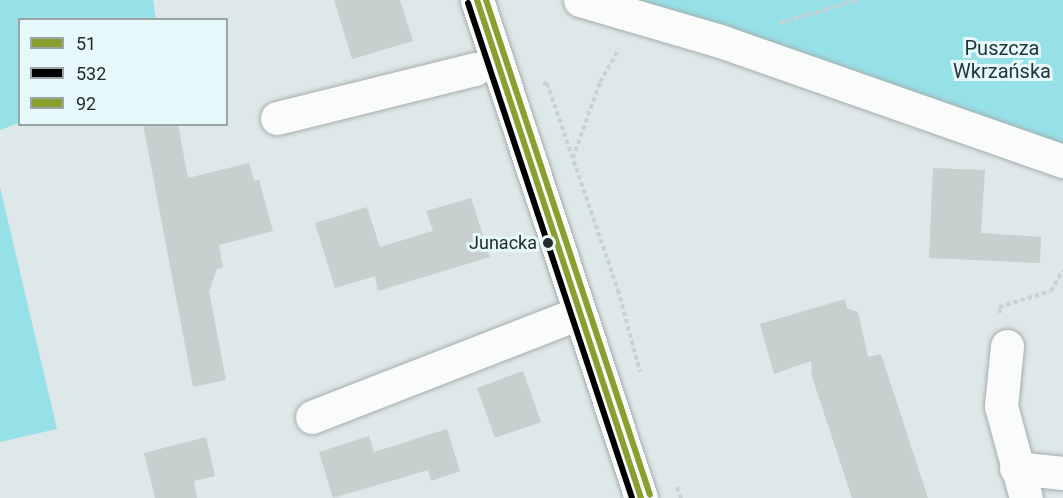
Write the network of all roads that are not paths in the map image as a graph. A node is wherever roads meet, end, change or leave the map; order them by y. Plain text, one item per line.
1 (477, 0) edge
2 (580, 0) edge
3 (475, 69) dead end
4 (277, 118) dead end
5 (1063, 161) edge
6 (579, 314) junction
7 (1007, 346) road end
8 (312, 417) dead end
9 (1016, 468) junction
10 (1063, 473) edge
11 (641, 498) edge
12 (1026, 498) edge

1 - 6 street
2 - 5 street
3 - 4 street
6 - 8 street
6 - 11 street
7 - 9 street
9 - 10 street
9 - 12 street

